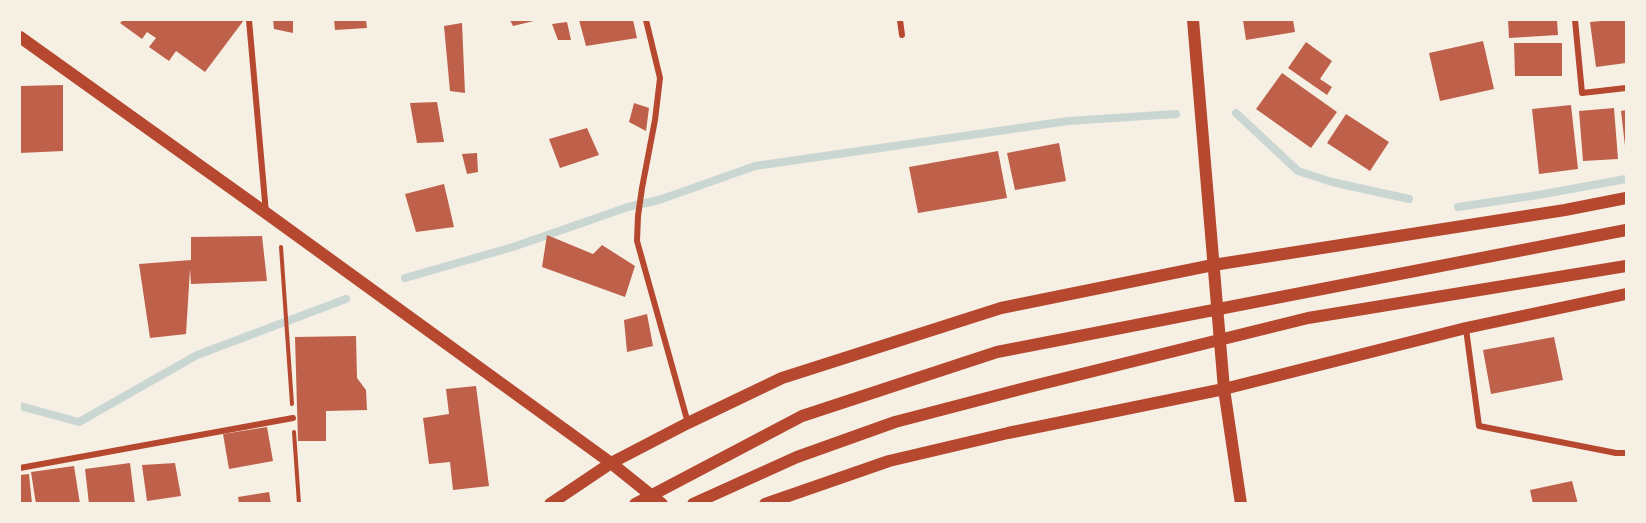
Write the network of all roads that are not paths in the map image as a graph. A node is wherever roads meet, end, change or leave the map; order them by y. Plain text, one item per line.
1 (249, 20) edge
2 (645, 20) edge
3 (900, 20) edge
4 (1193, 20) edge
5 (1575, 20) edge
6 (902, 35) dead end
7 (20, 37) edge
8 (1626, 88) edge
9 (1626, 198) edge
10 (266, 213) junction
11 (1626, 230) edge
12 (1213, 265) junction
13 (1626, 266) edge
14 (1626, 294) edge
15 (1466, 328) junction
16 (1224, 388) junction
17 (293, 418) dead end
18 (688, 423) junction
19 (1626, 453) edge
20 (611, 463) junction
21 (20, 468) edge
22 (550, 504) edge
23 (635, 504) edge
24 (662, 504) edge
25 (693, 504) edge
26 (765, 504) edge
27 (1241, 504) edge

1 - 10 street
2 - 18 street
3 - 6 street
4 - 12 main road
5 - 8 street
7 - 10 main road
9 - 12 main road
10 - 20 main road
11 - 23 main road
12 - 16 main road
12 - 18 main road
13 - 25 main road
14 - 15 main road
15 - 16 main road
15 - 19 street
16 - 26 main road
16 - 27 main road
17 - 21 street
18 - 20 main road
20 - 22 main road
20 - 24 main road

